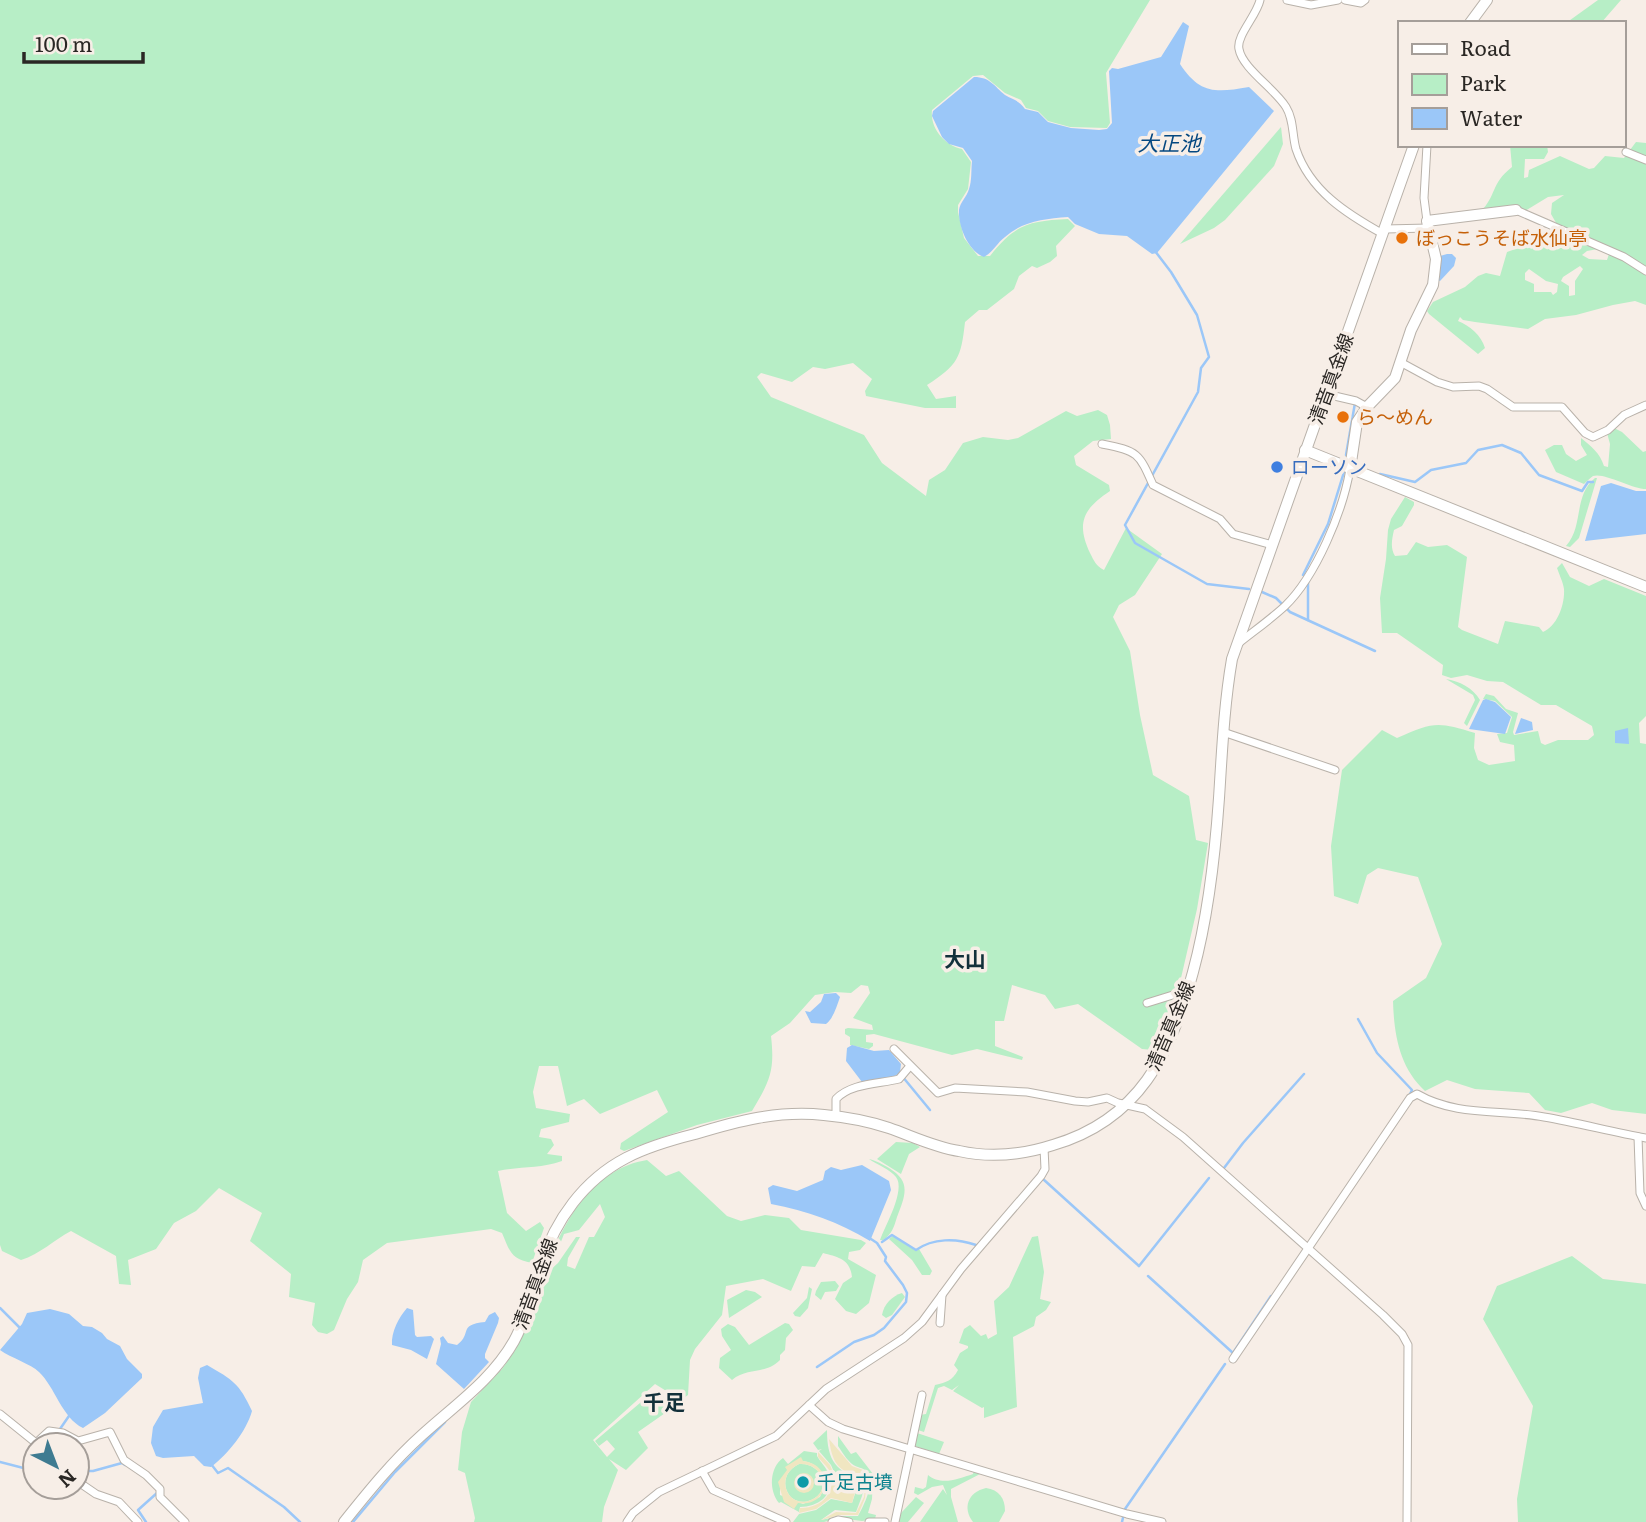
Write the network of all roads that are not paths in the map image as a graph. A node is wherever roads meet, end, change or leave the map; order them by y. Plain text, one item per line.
1 (1260, 0) edge
2 (1287, 0) edge
3 (1338, 0) edge
4 (1345, 0) edge
5 (1365, 0) edge
6 (1482, 3) edge
7 (1471, 21) edge
8 (1413, 147) edge
9 (1427, 147) edge
10 (1626, 152) dead end
11 (1646, 160) edge
12 (1516, 210) joint
13 (1428, 225) junction
14 (1384, 232) junction
15 (1646, 271) edge
16 (1402, 363) junction
17 (1326, 394) junction
18 (1646, 405) edge
19 (1367, 407) junction
20 (1102, 444) dead end
21 (1306, 450) junction
22 (1350, 469) junction
23 (1272, 545) junction
24 (1646, 587) edge
25 (1237, 645) junction
26 (1223, 732) junction
27 (1335, 771) dead end
28 (1186, 993) junction
29 (1147, 1003) dead end
30 (894, 1049) dead end
31 (911, 1066) junction
32 (1128, 1104) junction
33 (836, 1116) junction
34 (1642, 1138) edge
35 (1044, 1148) junction
36 (1646, 1206) edge
37 (1307, 1246) junction
38 (942, 1295) junction
39 (940, 1323) dead end
40 (1233, 1359) dead end
41 (922, 1395) dead end
42 (809, 1405) junction
43 (0, 1414) edge
44 (21, 1432) edge
45 (91, 1437) edge
46 (911, 1448) junction
47 (702, 1471) junction
48 (91, 1491) edge
49 (138, 1522) edge
50 (185, 1522) edge
51 (344, 1522) edge
52 (627, 1522) edge
53 (786, 1522) edge
54 (832, 1522) edge
55 (849, 1522) edge
56 (869, 1522) edge
57 (885, 1522) edge
58 (895, 1522) edge
59 (1162, 1522) edge
60 (1407, 1522) edge

1 - 14 street
2 - 3 street
4 - 5 street
6 - 7 main road
8 - 14 main road, 清音真金線
9 - 13 street
10 - 11 street
12 - 13 main road
12 - 15 street
13 - 14 street
13 - 16 main road
14 - 17 main road, 清音真金線
16 - 18 street
16 - 19 main road
17 - 19 street
17 - 21 main road, 清音真金線
19 - 22 main road
20 - 23 street
21 - 22 main road
21 - 23 main road, 清音真金線
22 - 24 main road
22 - 25 street
23 - 25 main road, 清音真金線
25 - 26 main road, 清音真金線
26 - 27 street
26 - 28 main road, 清音真金線
28 - 29 street
28 - 32 main road, 清音真金線
30 - 31 street
31 - 32 street
31 - 33 street
32 - 35 main road, 清音真金線
32 - 37 street
33 - 35 main road, 清音真金線
33 - 51 main road, 清音真金線
34 - 36 street
34 - 37 street
35 - 38 street
37 - 40 street
37 - 60 street
38 - 39 street
38 - 42 street
41 - 46 street
42 - 46 street
42 - 47 street
43 - 44 street
45 - 50 street
46 - 58 street
46 - 59 street
47 - 52 street
47 - 53 street
48 - 49 street
54 - 55 street
56 - 57 street

